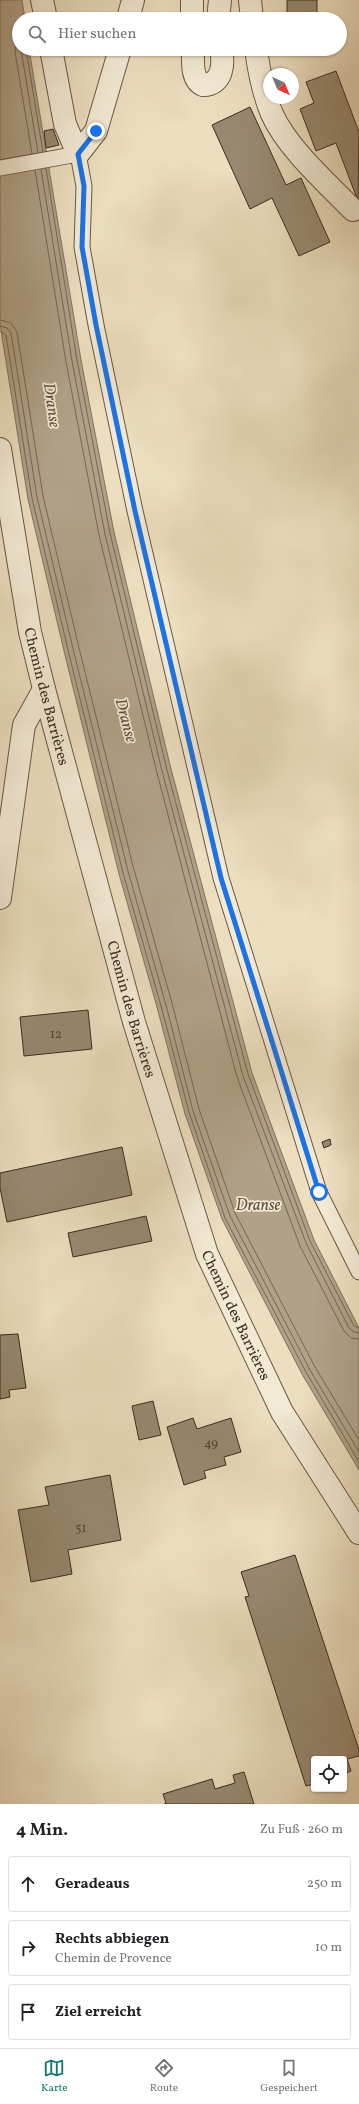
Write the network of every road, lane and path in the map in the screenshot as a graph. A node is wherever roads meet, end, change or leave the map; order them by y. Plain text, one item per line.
1 (42, 0) edge
2 (133, 0) edge
3 (192, 0) edge
4 (220, 0) edge
5 (250, 0) edge
6 (45, 12) edge
7 (130, 12) edge
8 (192, 12) edge
9 (219, 12) edge
10 (251, 12) edge
11 (52, 56) edge
12 (118, 56) edge
13 (193, 56) edge
14 (222, 56) edge
15 (257, 56) edge
16 (68, 156) junction
17 (0, 168) edge
18 (354, 210) dead end
19 (0, 449) edge
20 (44, 689) junction
21 (7, 810) edge
22 (0, 898) edge
23 (359, 1272) edge
24 (359, 1533) edge

1 - 6 street
2 - 7 street
3 - 8 street
4 - 9 street
5 - 10 street
11 - 16 street
12 - 16 street
13 - 14 street
15 - 18 street
16 - 17 lane
16 - 23 lane
19 - 20 street, Chemin des Barrières
20 - 21 street
20 - 24 street, Chemin des Barrières
21 - 22 street

